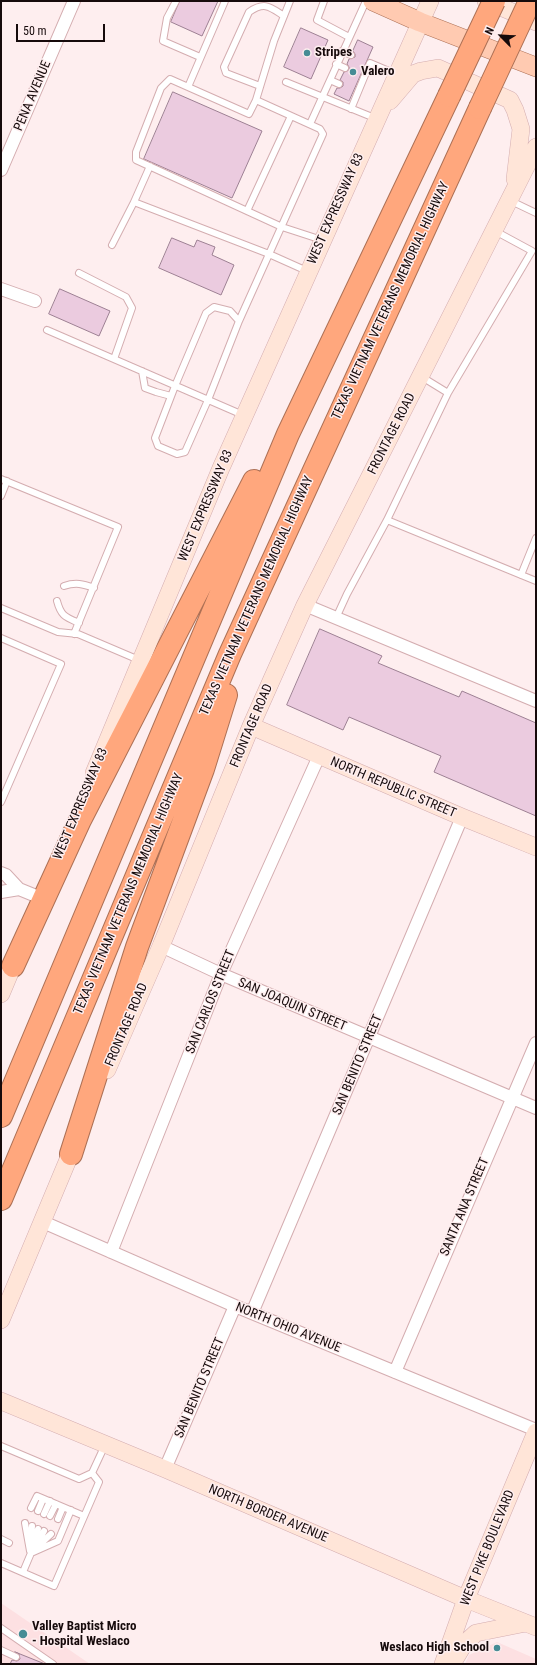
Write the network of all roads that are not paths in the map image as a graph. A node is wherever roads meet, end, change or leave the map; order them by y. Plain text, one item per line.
1 (73, 1) edge
2 (176, 1) edge
3 (225, 1) edge
4 (290, 1) edge
5 (324, 1) edge
6 (366, 1) edge
7 (373, 1) edge
8 (430, 1) edge
9 (486, 1) edge
10 (494, 1) edge
11 (530, 1) edge
12 (284, 16) junction
13 (420, 22) junction
14 (536, 22) edge
15 (349, 37) junction
16 (342, 51) junction
17 (351, 55) dead end
18 (200, 57) junction
19 (336, 64) junction
20 (536, 67) edge
21 (345, 68) dead end
22 (396, 74) junction
23 (330, 80) junction
24 (286, 82) dead end
25 (339, 84) dead end
26 (260, 86) junction
27 (188, 87) junction
28 (322, 97) junction
29 (256, 100) junction
30 (350, 109) junction
31 (291, 116) junction
32 (378, 116) junction
33 (310, 124) junction
34 (536, 147) edge
35 (150, 166) junction
36 (1, 170) edge
37 (402, 196) junction
38 (511, 196) junction
39 (134, 202) junction
40 (247, 211) junction
41 (536, 213) edge
42 (282, 227) junction
43 (494, 230) junction
44 (323, 240) junction
45 (112, 245) dead end
46 (534, 252) edge
47 (269, 254) junction
48 (308, 272) junction
49 (79, 273) dead end
50 (1, 288) edge
51 (35, 301) dead end
52 (239, 321) junction
53 (47, 330) dead end
54 (114, 359) junction
55 (142, 371) junction
56 (421, 376) junction
57 (175, 386) junction
58 (448, 393) junction
59 (171, 396) junction
60 (208, 400) junction
61 (244, 416) junction
62 (4, 480) edge
63 (1, 496) edge
64 (387, 520) junction
65 (536, 538) edge
66 (521, 575) junction
67 (263, 581) junction
68 (536, 581) edge
69 (64, 586) dead end
70 (94, 588) junction
71 (58, 601) dead end
72 (305, 605) junction
73 (1, 608) edge
74 (336, 618) junction
75 (79, 623) junction
76 (74, 634) junction
77 (1, 638) edge
78 (141, 661) junction
79 (536, 701) edge
80 (251, 726) junction
81 (319, 756) junction
82 (1, 802) edge
83 (462, 817) junction
84 (536, 847) edge
85 (1, 873) edge
86 (19, 889) junction
87 (1, 892) edge
88 (41, 898) junction
89 (161, 946) junction
90 (13, 966) junction
91 (221, 974) junction
92 (1, 994) edge
93 (369, 1038) junction
94 (536, 1043) edge
95 (512, 1098) junction
96 (536, 1108) edge
97 (1, 1116) edge
98 (70, 1154) junction
99 (1, 1199) edge
100 (43, 1222) junction
101 (111, 1252) junction
102 (235, 1306) junction
103 (252, 1313) junction
104 (1, 1320) edge
105 (395, 1372) junction
106 (1, 1401) edge
107 (536, 1431) edge
108 (105, 1444) junction
109 (1, 1446) edge
110 (165, 1469) junction
111 (92, 1473) junction
112 (46, 1500) junction
113 (56, 1504) junction
114 (63, 1507) junction
115 (31, 1508) dead end
116 (71, 1510) junction
117 (84, 1516) junction
118 (58, 1519) dead end
119 (25, 1523) dead end
120 (51, 1534) dead end
121 (1, 1539) edge
122 (9, 1543) dead end
123 (31, 1553) junction
124 (1, 1563) edge
125 (23, 1572) junction
126 (466, 1599) junction
127 (531, 1624) edge
128 (1, 1628) edge
129 (1, 1650) edge
130 (16, 1657) dead end
131 (53, 1664) edge
132 (443, 1664) edge
133 (452, 1664) edge

1 - 36 street, PENA AVENUE
2 - 18 lane
3 - 18 lane
4 - 12 lane
5 - 15 lane
6 - 15 lane
7 - 13 main road
8 - 13 main road, WEST EXPRESSWAY 83
9 - 14 main road
10 - 37 highway, bridge
11 - 67 highway, TEXAS VIETNAM VETERANS MEMORIAL HIGHWAY, bridge
12 - 26 lane
12 - 26 lane
13 - 20 main road
13 - 22 main road, WEST EXPRESSWAY 83
15 - 16 lane
16 - 17 lane
16 - 19 lane
18 - 27 lane
19 - 21 lane
19 - 23 lane
22 - 30 lane
22 - 32 main road, WEST EXPRESSWAY 83
23 - 25 lane
23 - 28 lane
24 - 28 lane
26 - 29 lane
27 - 29 lane
27 - 35 lane
28 - 30 lane
28 - 33 lane
29 - 31 lane
30 - 32 lane
31 - 33 lane
31 - 40 lane
32 - 38 main road
32 - 44 main road, WEST EXPRESSWAY 83
33 - 42 lane
34 - 38 main road, FRONTAGE ROAD
35 - 39 lane
35 - 40 lane
37 - 90 highway
37 - 97 highway
38 - 41 lane
38 - 43 main road, FRONTAGE ROAD
39 - 45 lane
39 - 47 lane
40 - 42 lane
42 - 44 lane
42 - 47 lane
43 - 46 lane
43 - 56 main road, FRONTAGE ROAD
44 - 48 main road, WEST EXPRESSWAY 83
46 - 58 lane
47 - 48 lane
47 - 52 lane
48 - 61 main road, WEST EXPRESSWAY 83
49 - 54 lane
50 - 51 street
52 - 57 lane
52 - 60 lane
53 - 54 lane
54 - 55 lane
55 - 57 lane
55 - 59 lane
56 - 58 lane
56 - 72 main road, FRONTAGE ROAD
57 - 59 lane
57 - 60 lane
58 - 64 lane
59 - 60 lane
60 - 61 lane
61 - 78 main road, WEST EXPRESSWAY 83
62 - 63 lane
62 - 70 lane
64 - 66 lane
64 - 74 lane
65 - 66 lane
66 - 68 lane
67 - 98 highway
67 - 99 highway, TEXAS VIETNAM VETERANS MEMORIAL HIGHWAY
69 - 70 lane
70 - 75 lane
71 - 75 lane
72 - 74 street
72 - 80 main road, FRONTAGE ROAD
73 - 76 lane
74 - 79 street
75 - 76 lane
76 - 78 lane
77 - 82 lane
78 - 88 main road, WEST EXPRESSWAY 83
80 - 81 main road, NORTH REPUBLIC STREET
80 - 89 main road, FRONTAGE ROAD
81 - 83 main road, NORTH REPUBLIC STREET
81 - 91 street, SAN CARLOS STREET
83 - 84 main road, NORTH REPUBLIC STREET
83 - 93 street, SAN BENITO STREET
85 - 86 street
86 - 87 street
86 - 88 street
88 - 90 main road, WEST EXPRESSWAY 83
89 - 91 street, SAN JOAQUIN STREET
89 - 98 main road, FRONTAGE ROAD
90 - 92 main road, WEST EXPRESSWAY 83
91 - 93 street, SAN JOAQUIN STREET
91 - 101 street, SAN CARLOS STREET
93 - 95 street, SAN JOAQUIN STREET
93 - 103 street, SAN BENITO STREET
94 - 95 street, SANTA ANA STREET
95 - 96 street, SAN JOAQUIN STREET
95 - 105 street, SANTA ANA STREET
98 - 100 main road, FRONTAGE ROAD
100 - 101 street, NORTH OHIO AVENUE
100 - 104 main road, FRONTAGE ROAD
101 - 102 street, NORTH OHIO AVENUE
102 - 103 street, NORTH OHIO AVENUE
102 - 110 street, SAN BENITO STREET
103 - 105 street, NORTH OHIO AVENUE
105 - 107 street, NORTH OHIO AVENUE
106 - 108 main road, NORTH BORDER AVENUE
107 - 126 main road, WEST PIKE BOULEVARD
108 - 110 main road, NORTH BORDER AVENUE
108 - 111 lane
109 - 111 lane
110 - 126 main road, NORTH BORDER AVENUE
111 - 117 lane
112 - 113 lane
112 - 113 lane
112 - 115 lane
113 - 114 lane
114 - 116 lane
114 - 118 lane
116 - 117 lane
116 - 123 lane
117 - 125 lane
119 - 123 lane
120 - 123 lane
121 - 122 lane
123 - 123 lane
123 - 125 lane
124 - 125 lane
126 - 127 main road, NORTH BORDER AVENUE
126 - 132 main road, WEST PIKE BOULEVARD
127 - 133 main road
128 - 131 lane
129 - 130 lane

